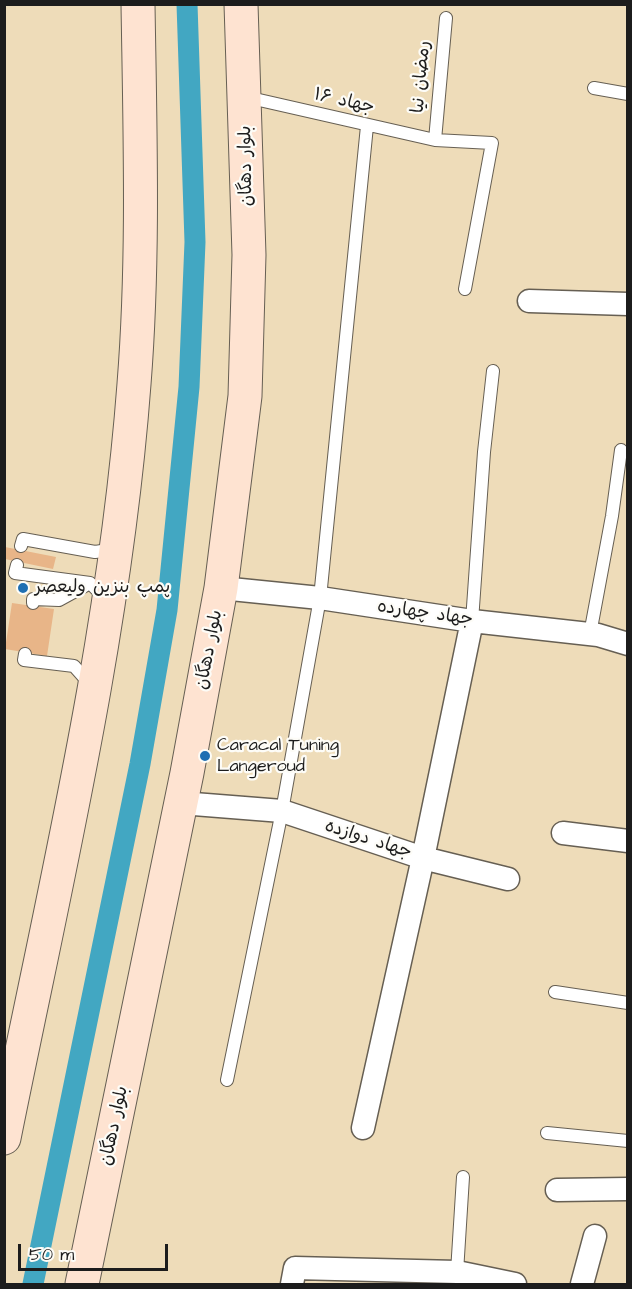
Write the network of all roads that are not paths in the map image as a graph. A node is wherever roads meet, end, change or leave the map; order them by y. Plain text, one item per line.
1 (138, 4) edge
2 (242, 4) edge
3 (446, 18) dead end
4 (594, 88) dead end
5 (627, 94) edge
6 (245, 97) junction
7 (367, 126) junction
8 (435, 140) junction
9 (465, 289) dead end
10 (529, 301) dead end
11 (627, 304) edge
12 (493, 371) dead end
13 (621, 450) dead end
14 (21, 546) dead end
15 (17, 565) dead end
16 (107, 576) junction
17 (221, 588) junction
18 (320, 598) junction
19 (33, 603) dead end
20 (472, 621) junction
21 (590, 634) junction
22 (627, 644) edge
23 (26, 654) dead end
24 (93, 688) junction
25 (181, 802) junction
26 (282, 812) junction
27 (563, 833) dead end
28 (627, 842) edge
29 (423, 858) junction
30 (508, 879) dead end
31 (555, 992) dead end
32 (627, 1003) edge
33 (227, 1080) dead end
34 (363, 1128) dead end
35 (547, 1133) dead end
36 (4, 1138) edge
37 (627, 1141) edge
38 (463, 1177) dead end
39 (557, 1190) dead end
40 (627, 1190) edge
41 (595, 1236) dead end
42 (293, 1276) edge
43 (456, 1278) edge
44 (82, 1284) edge
45 (515, 1284) edge
46 (582, 1284) edge

1 - 16 main road
2 - 6 main road, بلوار دهگان
3 - 8 lane, رمضان نیا
4 - 5 lane
6 - 7 lane, جهاد ۱۶
6 - 17 main road, بلوار دهگان
7 - 8 lane, جهاد ۱۶
7 - 18 lane
8 - 9 lane, جهاد ۱۶
10 - 11 street
12 - 20 lane
13 - 21 lane
14 - 16 lane
15 - 16 lane
16 - 19 lane
16 - 24 main road
17 - 18 street, جهاد چهارده
17 - 25 main road, بلوار دهگان
18 - 20 street, جهاد چهارده
18 - 26 lane
20 - 21 street, جهاد چهارده
20 - 29 street, جهاد دوازده
21 - 22 street, جهاد چهارده
23 - 24 lane
24 - 36 main road
25 - 26 street, جهاد دوازده
25 - 44 main road, بلوار دهگان
26 - 29 street, جهاد دوازده
26 - 33 lane
27 - 28 street
29 - 30 street
29 - 34 street
31 - 32 lane
35 - 37 lane
38 - 43 lane
39 - 40 street
41 - 46 street
42 - 43 street
43 - 45 street

